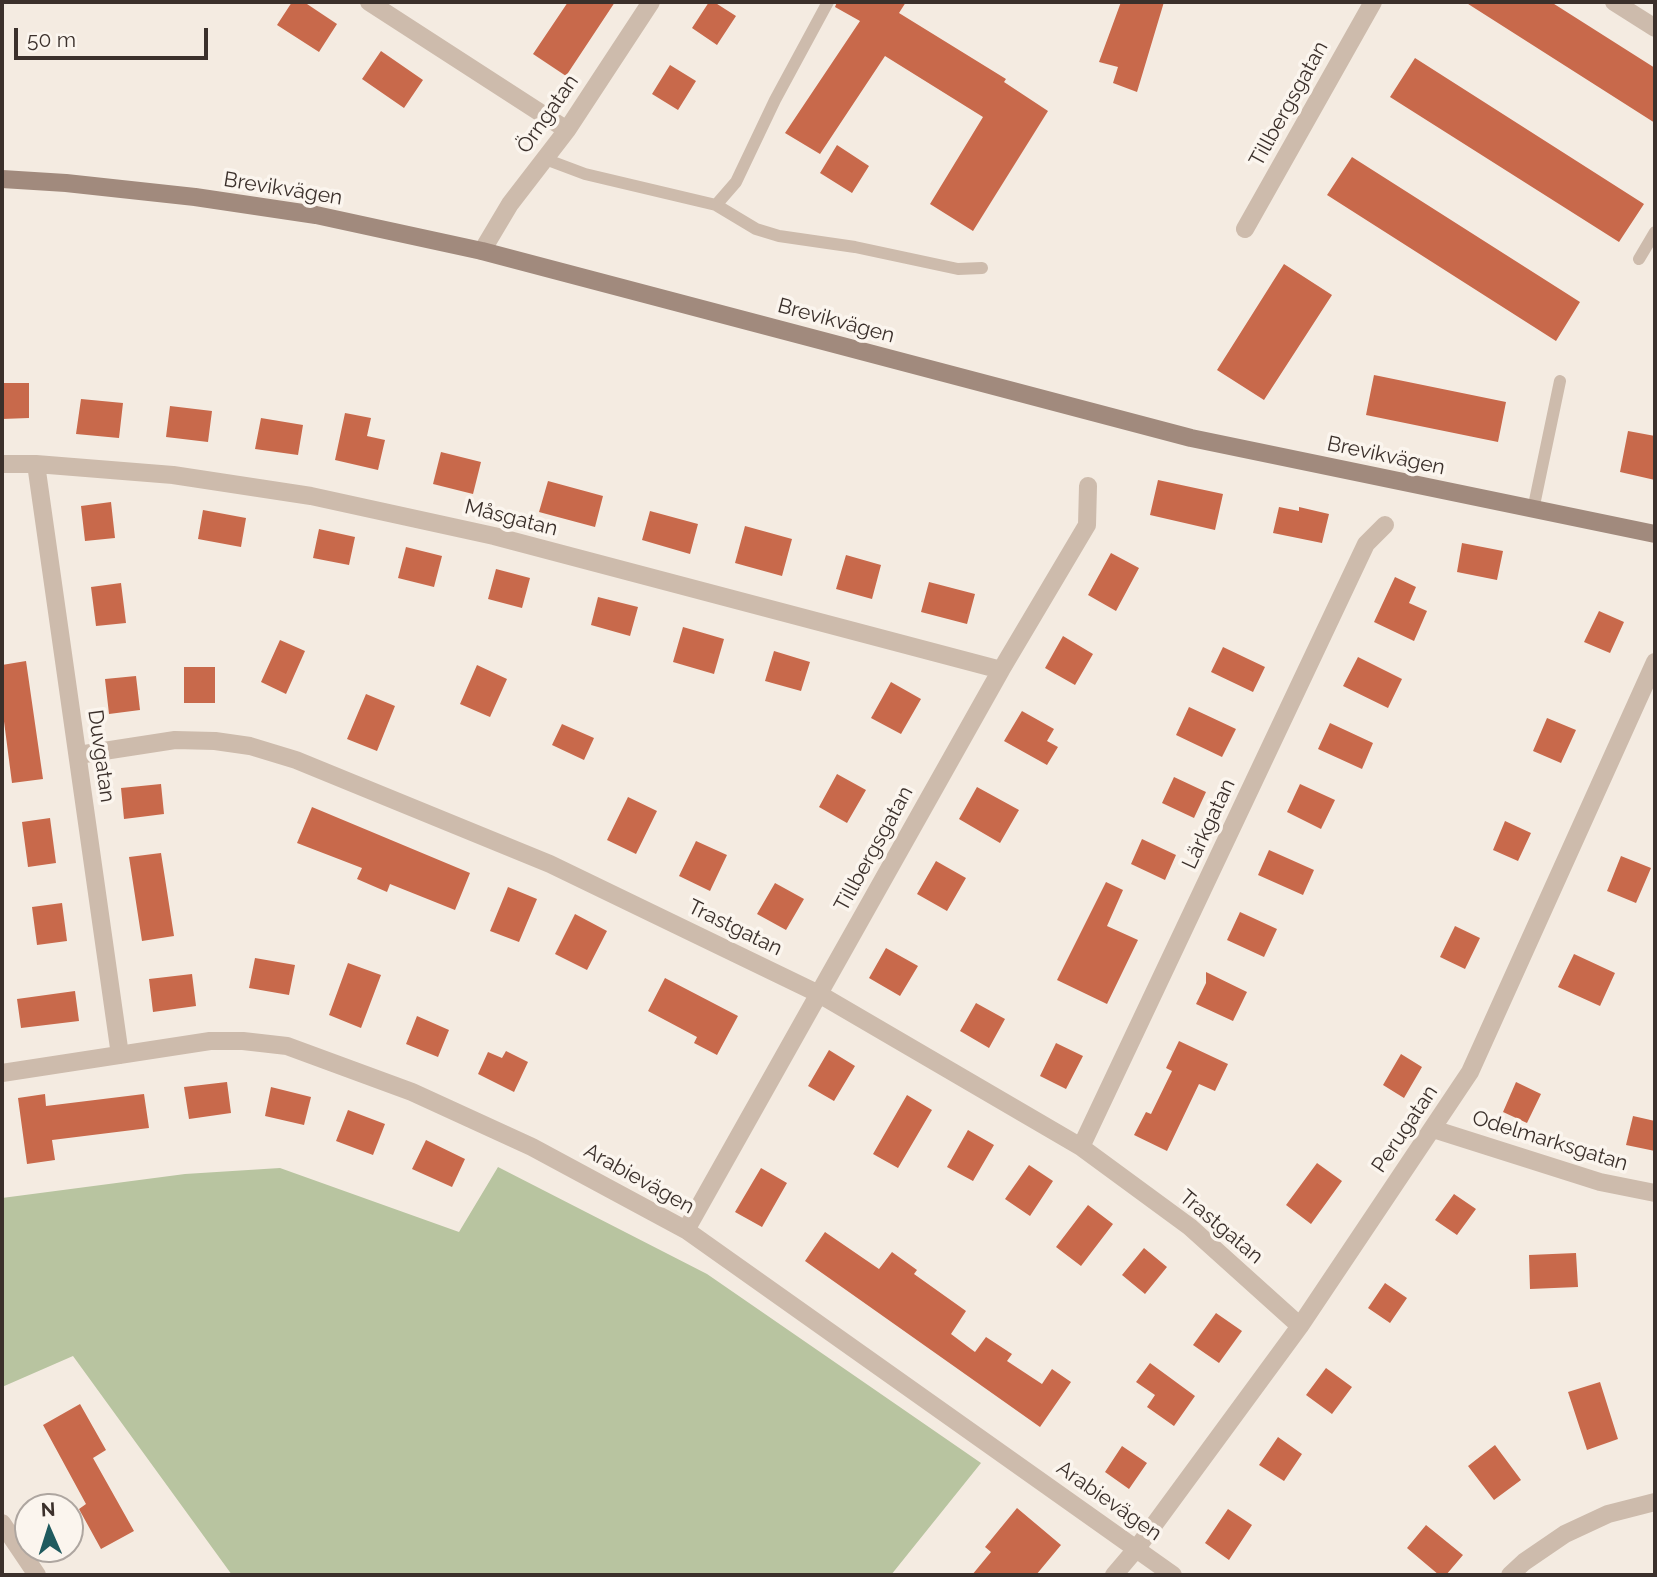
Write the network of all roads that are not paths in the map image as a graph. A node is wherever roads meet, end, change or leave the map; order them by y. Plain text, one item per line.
1 (369, 2) edge
2 (652, 2) edge
3 (828, 2) edge
4 (1373, 2) edge
5 (1614, 2) edge
6 (1655, 28) edge
7 (567, 130) junction
8 (545, 159) junction
9 (2, 179) edge
10 (716, 205) junction
11 (1245, 229) dead end
12 (1655, 232) edge
13 (482, 251) junction
14 (1639, 259) dead end
15 (982, 268) dead end
16 (1560, 381) dead end
17 (2, 464) edge
18 (37, 464) junction
19 (1088, 486) dead end
20 (1533, 510) junction
21 (1385, 525) dead end
22 (1655, 534) edge
23 (1655, 662) edge
24 (1001, 670) junction
25 (78, 755) junction
26 (819, 994) junction
27 (120, 1055) junction
28 (2, 1073) edge
29 (1433, 1129) junction
30 (1081, 1147) junction
31 (1655, 1193) edge
32 (686, 1230) junction
33 (1300, 1326) junction
34 (1655, 1502) edge
35 (2, 1523) edge
36 (1137, 1548) junction
37 (37, 1575) edge
38 (1114, 1575) edge
39 (1173, 1575) edge
40 (1510, 1575) edge

1 - 7 street
2 - 7 street, Örngatan
3 - 10 lane
4 - 11 street, Tillbergsgatan
5 - 6 street
7 - 8 street, Örngatan
8 - 10 lane
8 - 13 street, Örngatan
9 - 13 street, Brevikvägen
10 - 15 lane
12 - 14 lane
13 - 20 street, Brevikvägen
16 - 20 lane
17 - 18 street, Måsgatan
18 - 24 street, Måsgatan
18 - 25 street, Duvgatan
19 - 24 street, Tillbergsgatan
20 - 22 street, Brevikvägen
21 - 30 street, Lärkgatan
23 - 29 street, Perugatan
24 - 26 street, Tillbergsgatan
25 - 26 street, Trastgatan
25 - 27 street, Duvgatan
26 - 30 street, Trastgatan
26 - 32 street, Tillbergsgatan
27 - 28 street, Arabievägen
27 - 32 street, Arabievägen
29 - 31 street, Odelmarksgatan
29 - 33 street, Perugatan
30 - 33 street, Trastgatan
32 - 36 street, Arabievägen
33 - 36 street, Perugatan
34 - 40 street
35 - 37 street
36 - 38 street, Perugatan
36 - 39 street, Arabievägen

